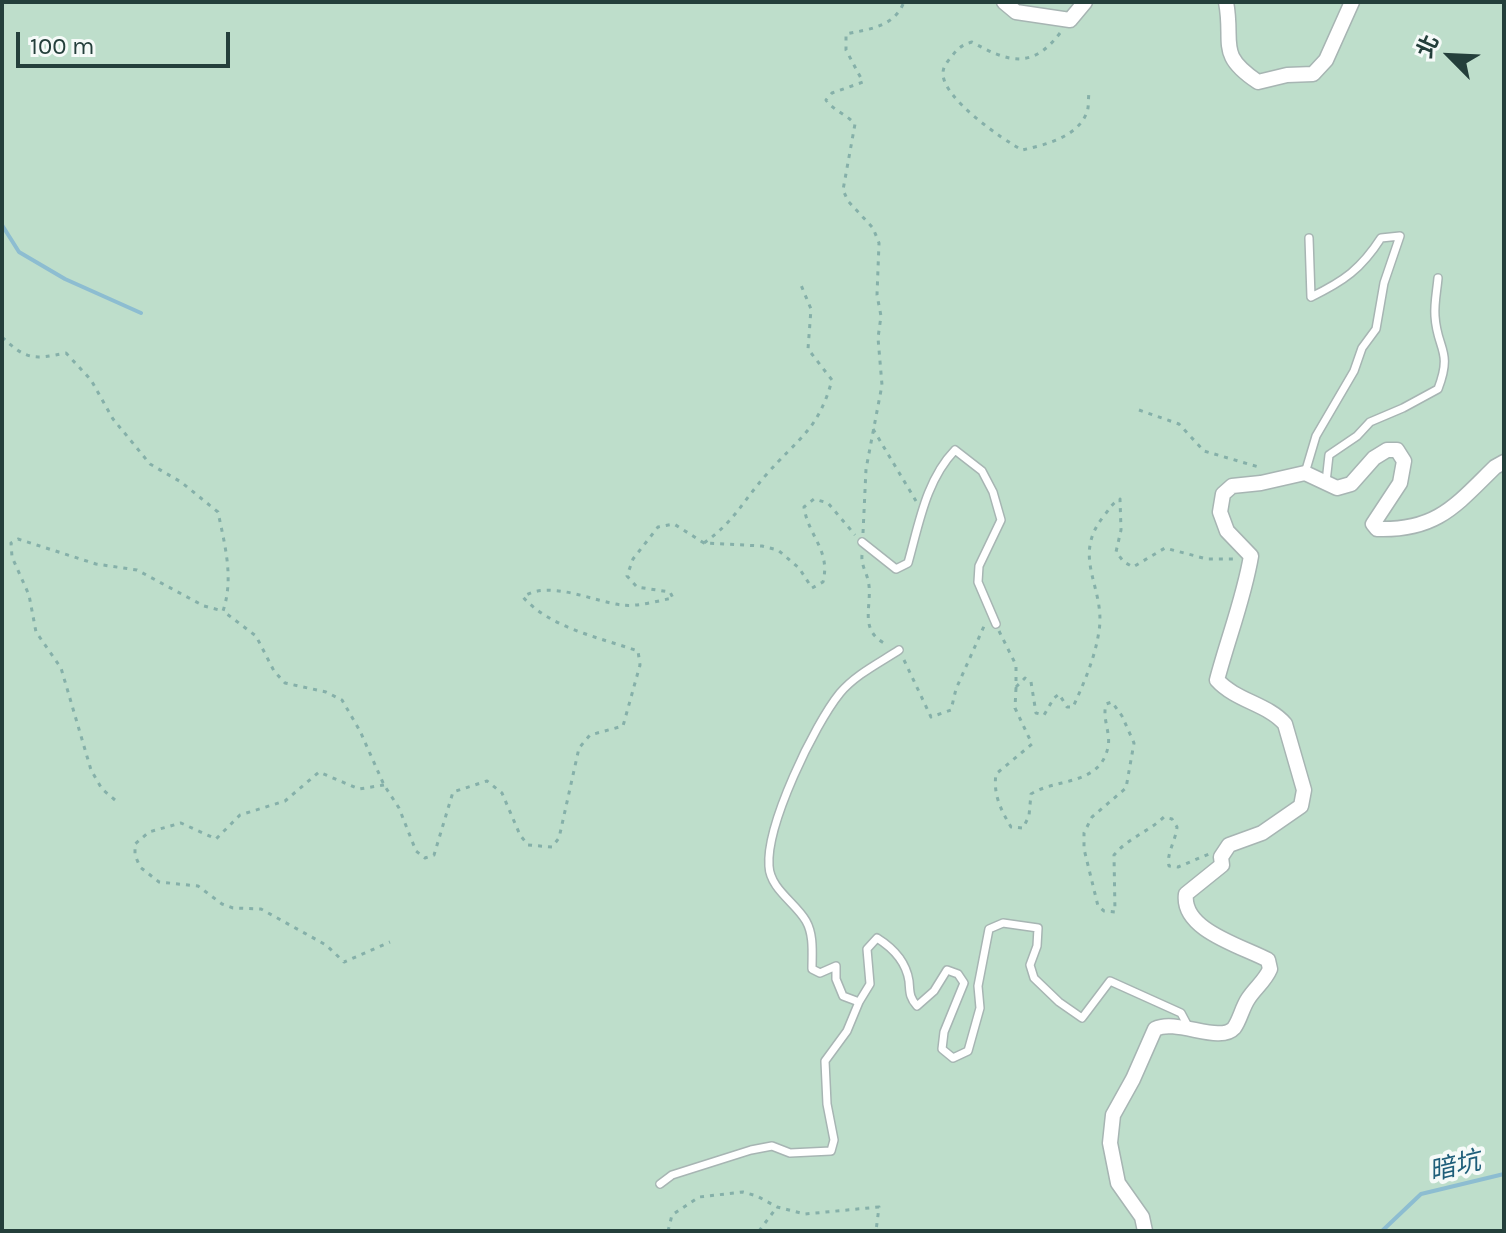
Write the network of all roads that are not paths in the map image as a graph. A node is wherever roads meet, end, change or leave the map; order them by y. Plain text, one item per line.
1 (1004, 2) edge
2 (1085, 2) edge
3 (1226, 2) edge
4 (1352, 2) edge
5 (1309, 238) dead end
6 (1438, 278) dead end
7 (1504, 462) edge
8 (1305, 473) junction
9 (1326, 482) junction
10 (862, 542) road end
11 (996, 624) road end
12 (899, 650) road end
13 (859, 1002) junction
14 (1189, 1028) junction
15 (660, 1184) dead end
16 (1145, 1231) edge

1 - 2 street
3 - 4 street
5 - 8 lane
6 - 9 lane
7 - 9 street
8 - 9 street
8 - 14 street
10 - 11 lane
12 - 13 lane
13 - 14 lane
13 - 15 lane
14 - 16 street

